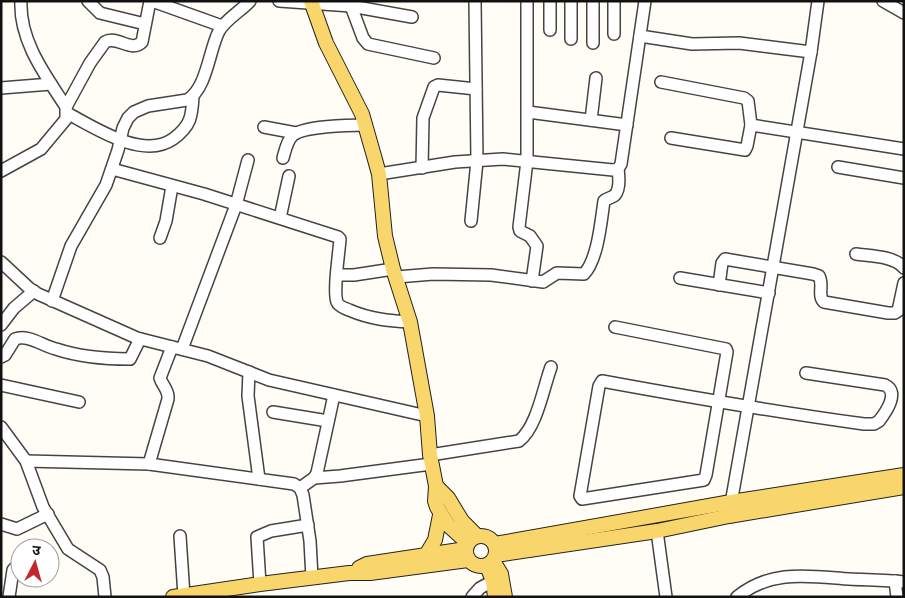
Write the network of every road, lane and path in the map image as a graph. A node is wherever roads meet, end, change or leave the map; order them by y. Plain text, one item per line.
1 (21, 1) edge
2 (88, 1) edge
3 (151, 1) edge
4 (250, 1) edge
5 (279, 1) edge
6 (475, 1) edge
7 (527, 1) edge
8 (550, 1) edge
9 (571, 1) edge
10 (593, 1) edge
11 (614, 1) edge
12 (645, 1) edge
13 (818, 1) edge
14 (883, 1) edge
15 (311, 2) edge
16 (351, 6) junction
17 (904, 13) edge
18 (412, 17) dead end
19 (145, 24) junction
20 (222, 26) junction
21 (550, 30) dead end
22 (614, 34) dead end
23 (640, 36) junction
24 (571, 39) dead end
25 (593, 43) dead end
26 (811, 52) junction
27 (434, 58) dead end
28 (596, 78) dead end
29 (661, 82) dead end
30 (51, 84) junction
31 (1, 88) edge
32 (476, 89) junction
33 (193, 96) junction
34 (66, 110) junction
35 (528, 112) junction
36 (591, 120) junction
37 (366, 125) junction
38 (626, 125) junction
39 (751, 126) junction
40 (264, 127) dead end
41 (296, 133) junction
42 (797, 133) junction
43 (671, 138) dead end
44 (121, 140) junction
45 (904, 148) edge
46 (283, 158) dead end
47 (248, 160) dead end
48 (477, 161) junction
49 (526, 161) junction
50 (838, 167) dead end
51 (422, 168) junction
52 (112, 169) junction
53 (618, 169) junction
54 (1, 171) edge
55 (379, 174) junction
56 (289, 176) dead end
57 (904, 178) edge
58 (172, 186) junction
59 (236, 205) junction
60 (280, 218) junction
61 (471, 221) dead end
62 (160, 238) dead end
63 (856, 254) dead end
64 (1, 262) edge
65 (774, 266) junction
66 (904, 268) edge
67 (395, 273) junction
68 (337, 275) junction
69 (680, 278) dead end
70 (532, 281) junction
71 (904, 283) edge
72 (719, 285) junction
73 (34, 291) junction
74 (769, 293) junction
75 (52, 301) junction
76 (410, 322) junction
77 (1, 325) edge
78 (614, 327) dead end
79 (140, 339) junction
80 (177, 348) junction
81 (1, 357) edge
82 (551, 367) dead end
83 (249, 372) junction
84 (806, 373) dead end
85 (1, 385) edge
86 (334, 395) junction
87 (79, 402) dead end
88 (718, 402) junction
89 (749, 408) junction
90 (273, 412) dead end
91 (427, 416) junction
92 (328, 421) junction
93 (1, 427) edge
94 (430, 459) junction
95 (26, 461) junction
96 (149, 464) junction
97 (904, 475) edge
98 (314, 478) junction
99 (260, 479) junction
100 (436, 486) junction
101 (904, 487) edge
102 (300, 488) junction
103 (730, 509) junction
104 (48, 514) junction
105 (440, 515) junction
106 (1, 524) edge
107 (308, 525) junction
108 (657, 531) junction
109 (180, 536) dead end
110 (469, 547) junction
111 (426, 555) junction
112 (493, 556) junction
113 (349, 573) junction
114 (312, 578) junction
115 (492, 581) junction
116 (899, 581) edge
117 (260, 584) junction
118 (178, 596) edge
119 (105, 597) edge
120 (472, 597) edge
121 (495, 597) edge
122 (505, 597) edge
123 (666, 597) edge
124 (738, 597) edge
125 (896, 597) edge

1 - 30 street
2 - 19 street
3 - 19 street
3 - 20 street
4 - 20 street
5 - 15 street
6 - 32 street
7 - 35 street
8 - 21 street
9 - 24 street
10 - 25 street
11 - 22 street
12 - 23 street
13 - 26 street
14 - 17 street
15 - 16 street
15 - 37 main road
16 - 18 street
16 - 27 street
19 - 34 street
20 - 33 street
23 - 26 street
23 - 38 street
26 - 42 street
28 - 36 street
29 - 39 street
30 - 31 street
30 - 34 street
32 - 48 street
32 - 51 street
33 - 44 street
33 - 44 street
34 - 44 street
34 - 54 street
35 - 36 street
35 - 49 street
36 - 38 street
37 - 41 street
37 - 55 main road
38 - 53 street
39 - 42 street
39 - 43 street
40 - 41 street
41 - 46 street
42 - 45 street
42 - 65 street
44 - 52 street
47 - 59 street
48 - 49 street
48 - 51 street
48 - 61 street
49 - 53 street
49 - 70 street
50 - 57 street
51 - 55 street
52 - 58 street
52 - 75 street
53 - 70 street
55 - 67 main road
56 - 60 street
58 - 59 street
58 - 62 street
59 - 60 street
59 - 80 street
60 - 68 street
63 - 66 street
64 - 73 street
65 - 71 street
65 - 72 street
65 - 74 street
67 - 68 street
67 - 70 street
67 - 76 main road
68 - 76 street
69 - 72 street
72 - 74 street
73 - 75 street
73 - 77 street
74 - 89 street
75 - 79 street
76 - 91 main road
78 - 88 street
79 - 80 street
79 - 81 street
80 - 83 street
80 - 96 street
82 - 94 street
83 - 86 street
83 - 99 street
84 - 89 street
85 - 87 street
86 - 91 street
86 - 92 street
88 - 88 street
88 - 89 street
89 - 103 street
90 - 92 street
91 - 94 main road
92 - 98 street
93 - 95 street
94 - 98 street
94 - 100 main road
95 - 96 street
95 - 104 street
96 - 99 street
97 - 103 main road
98 - 102 street
99 - 102 street
100 - 105 main road
100 - 110 main road
101 - 103 main road
102 - 107 street
103 - 108 main road
103 - 112 main road
104 - 106 street
104 - 119 street
105 - 110 main road
105 - 111 main road
107 - 114 street
107 - 117 street
108 - 112 main road
108 - 123 street
109 - 118 street
110 - 111 main road
110 - 112 main road
110 - 112 main road
110 - 113 main road
111 - 113 main road
112 - 115 main road
112 - 122 main road
113 - 114 main road
114 - 117 main road
115 - 120 street
115 - 121 main road
116 - 124 street
116 - 125 street
117 - 118 main road

